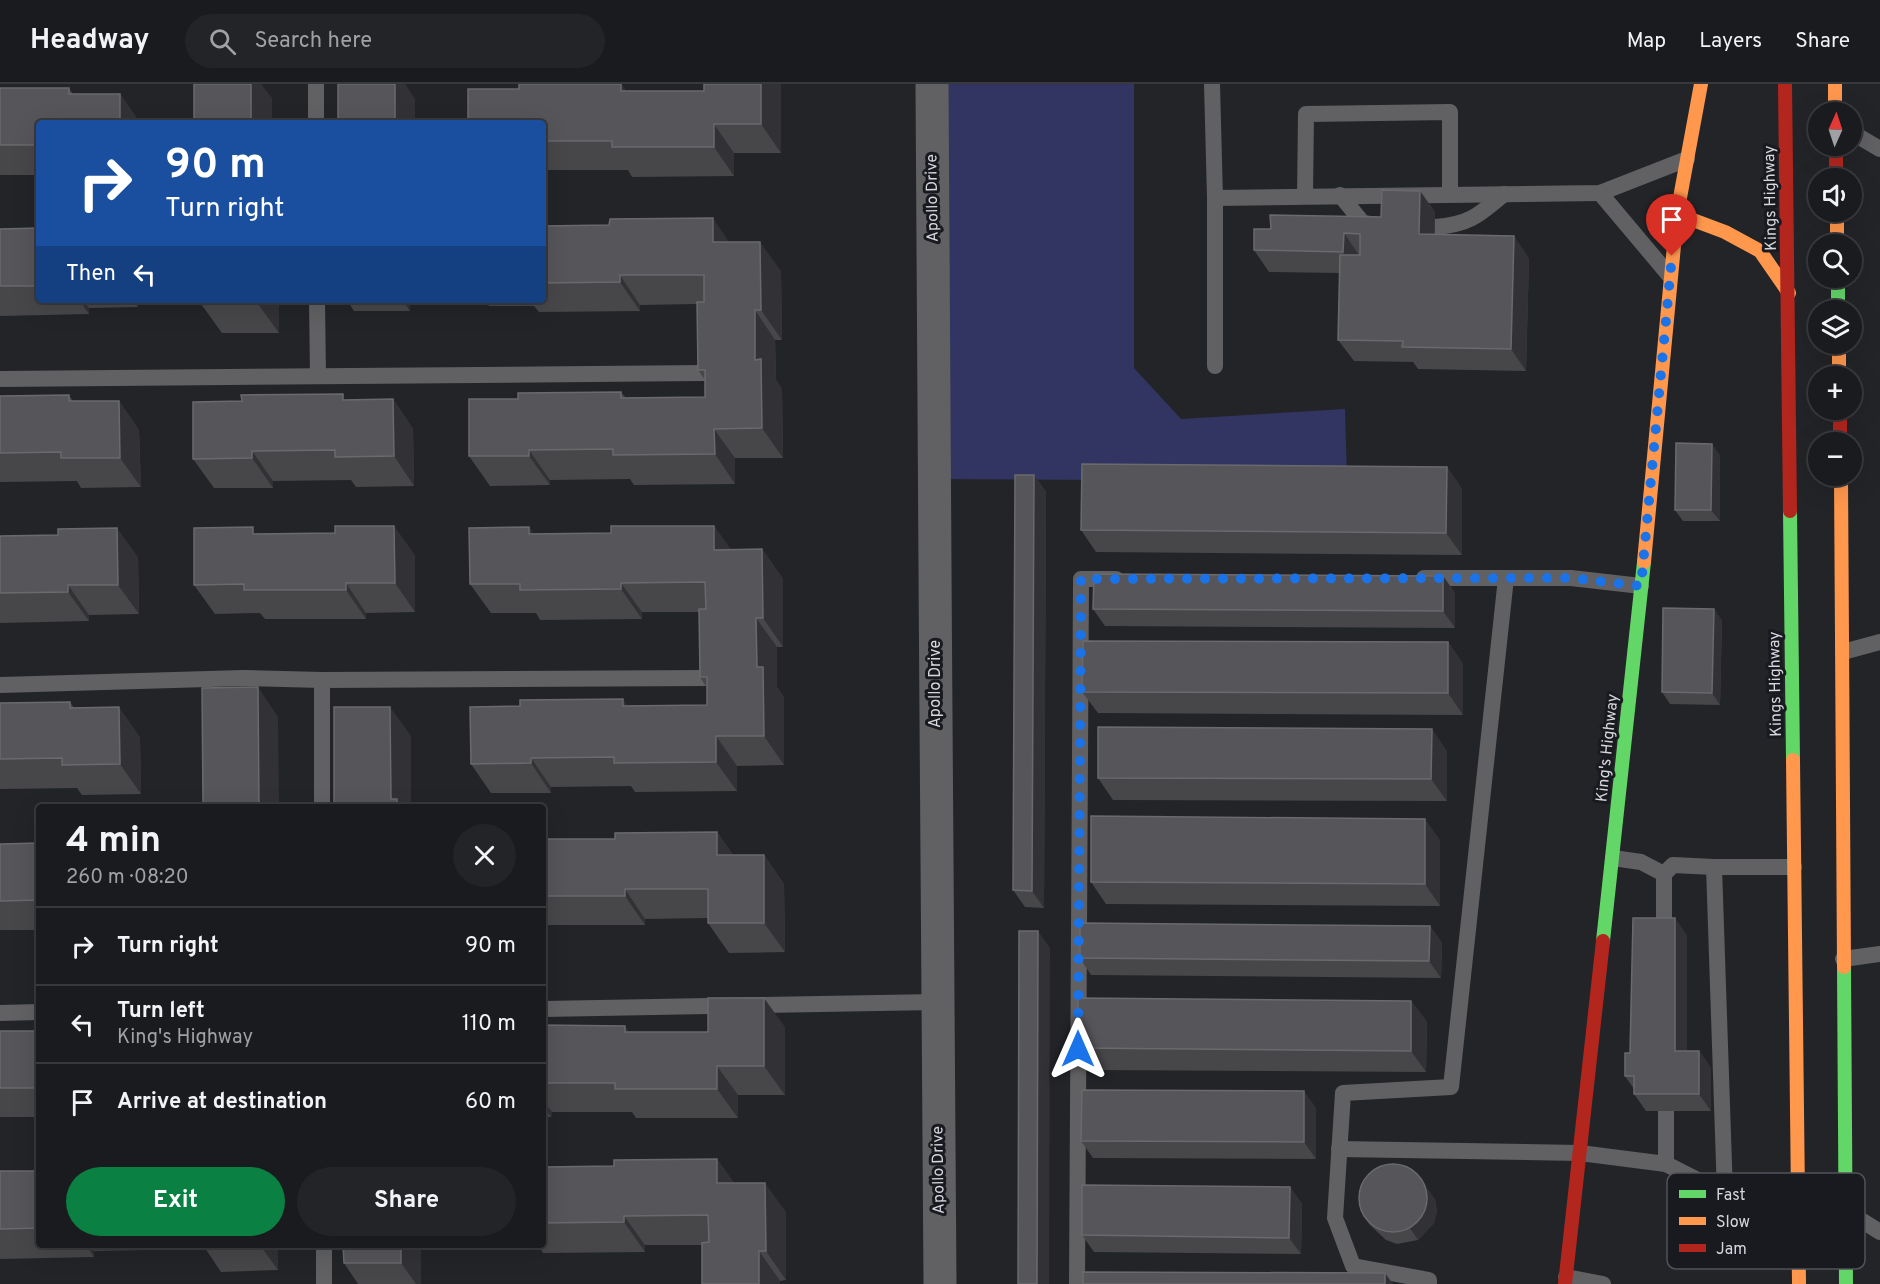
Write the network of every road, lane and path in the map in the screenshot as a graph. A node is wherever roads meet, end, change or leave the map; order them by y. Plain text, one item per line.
1 (316, 84) edge
2 (932, 84) edge
3 (1212, 84) edge
4 (1701, 84) edge
5 (1785, 84) edge
6 (1835, 84) edge
7 (1835, 102) edge
8 (316, 120) edge
9 (1862, 138) edge
10 (1880, 149) edge
11 (1687, 159) junction
12 (1600, 193) junction
13 (1450, 194) junction
14 (1504, 194) junction
15 (1340, 195) junction
16 (1305, 196) junction
17 (1215, 198) junction
18 (1677, 214) junction
19 (1397, 226) edge
20 (1435, 227) dead end
21 (1670, 276) junction
22 (1789, 292) junction
23 (317, 303) edge
24 (1215, 366) dead end
25 (704, 373) edge
26 (318, 376) junction
27 (0, 379) edge
28 (1841, 486) edge
29 (1412, 578) edge
30 (1506, 578) junction
31 (1129, 579) edge
32 (1641, 586) junction
33 (1880, 642) edge
34 (1843, 652) junction
35 (710, 678) edge
36 (322, 680) junction
37 (0, 685) edge
38 (322, 804) edge
39 (1613, 858) junction
40 (1714, 867) junction
41 (1794, 867) junction
42 (1664, 874) junction
43 (1664, 935) edge
44 (1880, 954) edge
45 (1843, 959) junction
46 (936, 1002) junction
47 (546, 1009) edge
48 (0, 1012) edge
49 (36, 1012) edge
50 (1666, 1111) edge
51 (1339, 1149) junction
52 (1580, 1153) junction
53 (1666, 1164) junction
54 (1684, 1173) edge
55 (1724, 1173) edge
56 (1798, 1173) edge
57 (1845, 1173) edge
58 (1865, 1223) edge
59 (1880, 1232) edge
60 (324, 1248) edge
61 (1799, 1269) edge
62 (1846, 1269) edge
63 (1565, 1280) edge
64 (324, 1284) edge
65 (940, 1284) edge
66 (1077, 1284) edge
67 (1429, 1284) edge
68 (1603, 1284) edge
69 (1799, 1284) edge
70 (1846, 1284) edge

1 - 8 lane
2 - 46 street, Apollo Drive
3 - 17 lane
4 - 11 main road, King's Highway
5 - 22 main road, Kings Highway
6 - 7 main road
9 - 10 lane
11 - 12 lane
11 - 18 main road, King's Highway
12 - 14 lane
12 - 21 lane
13 - 14 lane
13 - 15 lane
13 - 16 lane
14 - 20 lane
15 - 16 lane
15 - 19 lane
16 - 17 lane
17 - 24 lane
18 - 21 main road, King's Highway
18 - 22 main road
21 - 32 main road, King's Highway
22 - 41 main road, Kings Highway
23 - 26 lane
25 - 26 lane
26 - 27 lane
28 - 34 main road
29 - 30 lane
30 - 32 lane
30 - 51 lane
31 - 66 lane
32 - 39 main road, King's Highway
33 - 34 lane
34 - 45 main road
35 - 36 lane
36 - 37 lane
36 - 38 lane
39 - 42 lane
39 - 52 main road, King's Highway
40 - 41 lane
40 - 42 lane
40 - 55 lane
41 - 56 main road, Kings Highway
42 - 43 lane
44 - 45 lane
45 - 57 main road
46 - 47 lane
46 - 65 street, Apollo Drive
48 - 49 lane
50 - 53 lane
51 - 52 lane
51 - 67 lane
52 - 53 lane
52 - 63 main road, King's Highway
53 - 54 lane
58 - 59 lane
60 - 64 lane
61 - 69 main road, Kings Highway
62 - 70 main road
63 - 68 lane

